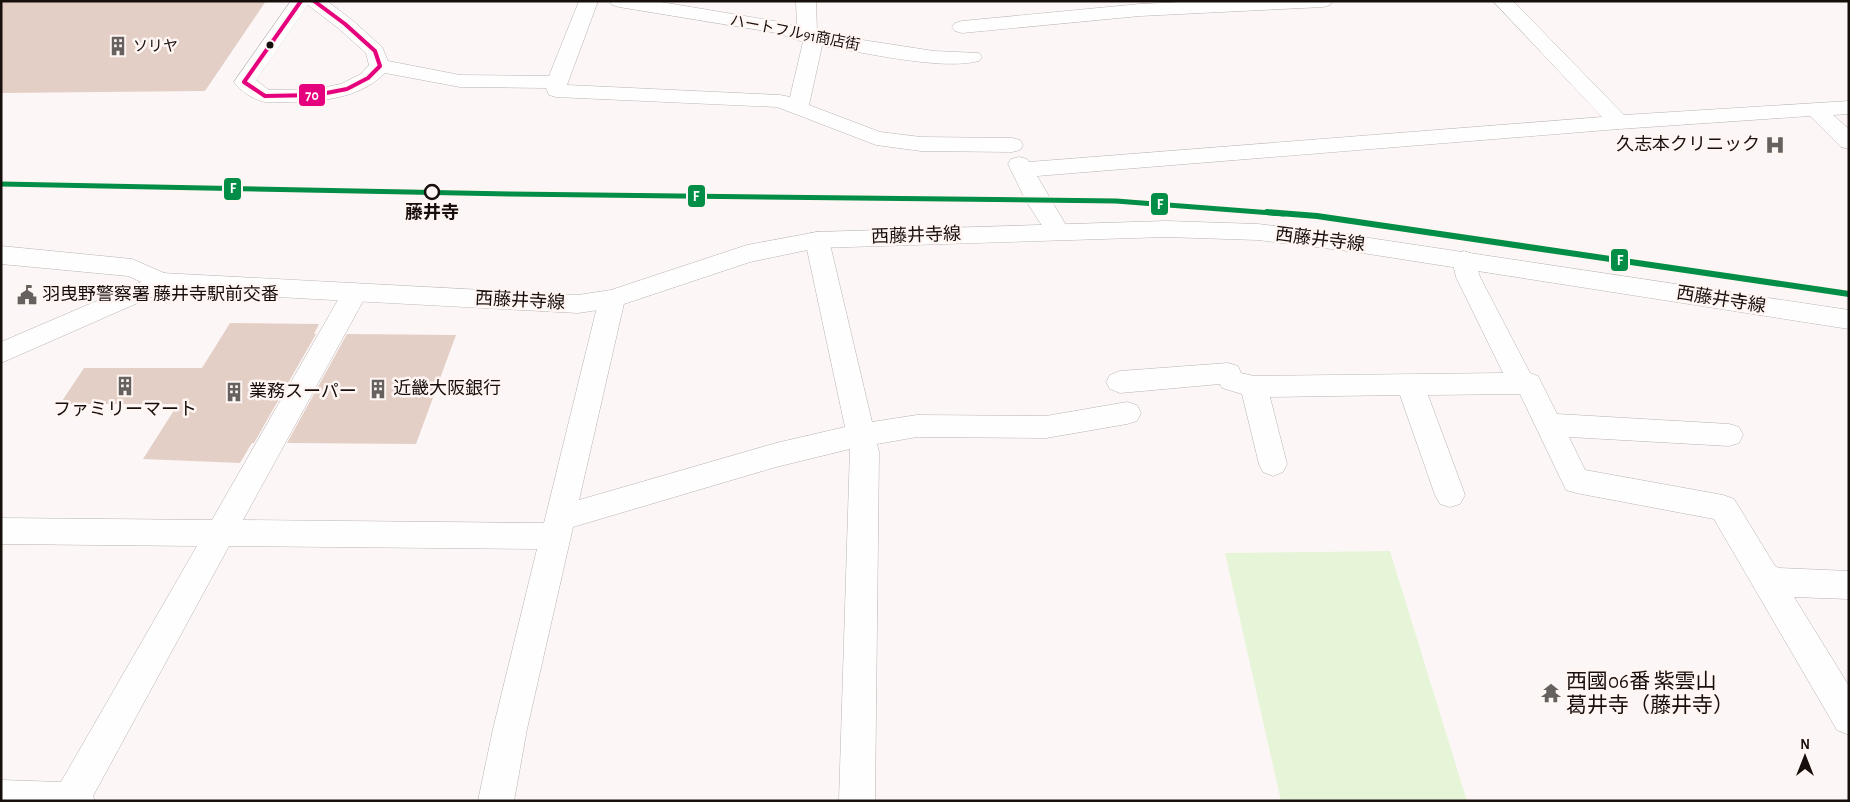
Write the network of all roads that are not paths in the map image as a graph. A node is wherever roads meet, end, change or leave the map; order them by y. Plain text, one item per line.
1 (301, 1) edge
2 (314, 1) edge
3 (589, 1) edge
4 (619, 1) edge
5 (806, 1) edge
6 (1323, 1) edge
7 (1502, 1) edge
8 (1196, 4) edge
9 (962, 27) dead end
10 (811, 38) junction
11 (972, 57) dead end
12 (380, 66) junction
13 (557, 82) junction
14 (798, 107) junction
15 (1849, 107) edge
16 (1816, 109) junction
17 (1620, 122) junction
18 (1849, 142) edge
19 (1018, 159) junction
20 (1058, 232) junction
21 (817, 240) junction
22 (1, 255) edge
23 (1464, 260) junction
24 (162, 282) junction
25 (355, 292) junction
26 (612, 300) junction
27 (1849, 320) edge
28 (1, 353) edge
29 (1120, 382) dead end
30 (1522, 383) junction
31 (1410, 384) junction
32 (1254, 387) junction
33 (1127, 413) dead end
34 (1549, 425) junction
35 (861, 435) junction
36 (1729, 435) dead end
37 (1273, 464) dead end
38 (1450, 495) dead end
39 (559, 527) junction
40 (1, 531) edge
41 (219, 534) junction
42 (1764, 576) junction
43 (1849, 585) edge
44 (1849, 718) edge
45 (1, 798) edge
46 (70, 800) edge
47 (77, 801) edge
48 (496, 801) edge
49 (857, 801) edge

1 - 12 street
2 - 12 street
3 - 13 street
4 - 10 street, ハートフル91商店街
5 - 10 street
6 - 8 street
7 - 17 street
8 - 9 street
10 - 11 street, ハートフル91商店街
10 - 14 street
12 - 13 street
13 - 14 street
14 - 19 street
15 - 16 street
16 - 17 street
16 - 18 street
17 - 19 street
19 - 20 street
20 - 21 street, 西藤井寺線
20 - 23 street, 西藤井寺線
21 - 26 street, 西藤井寺線
21 - 35 street
22 - 24 street
23 - 27 street, 西藤井寺線
23 - 30 street
24 - 25 street, 西藤井寺線
24 - 28 street, 西藤井寺線
25 - 26 street, 西藤井寺線
25 - 41 street
26 - 39 street
29 - 32 street
30 - 31 street
30 - 34 street
31 - 32 street
31 - 38 street
32 - 37 street
33 - 35 street
34 - 36 street
34 - 42 street
35 - 39 street
35 - 49 street
39 - 41 street
39 - 48 street
40 - 41 street
41 - 46 street
42 - 43 street
42 - 44 street
45 - 46 street
46 - 47 street

